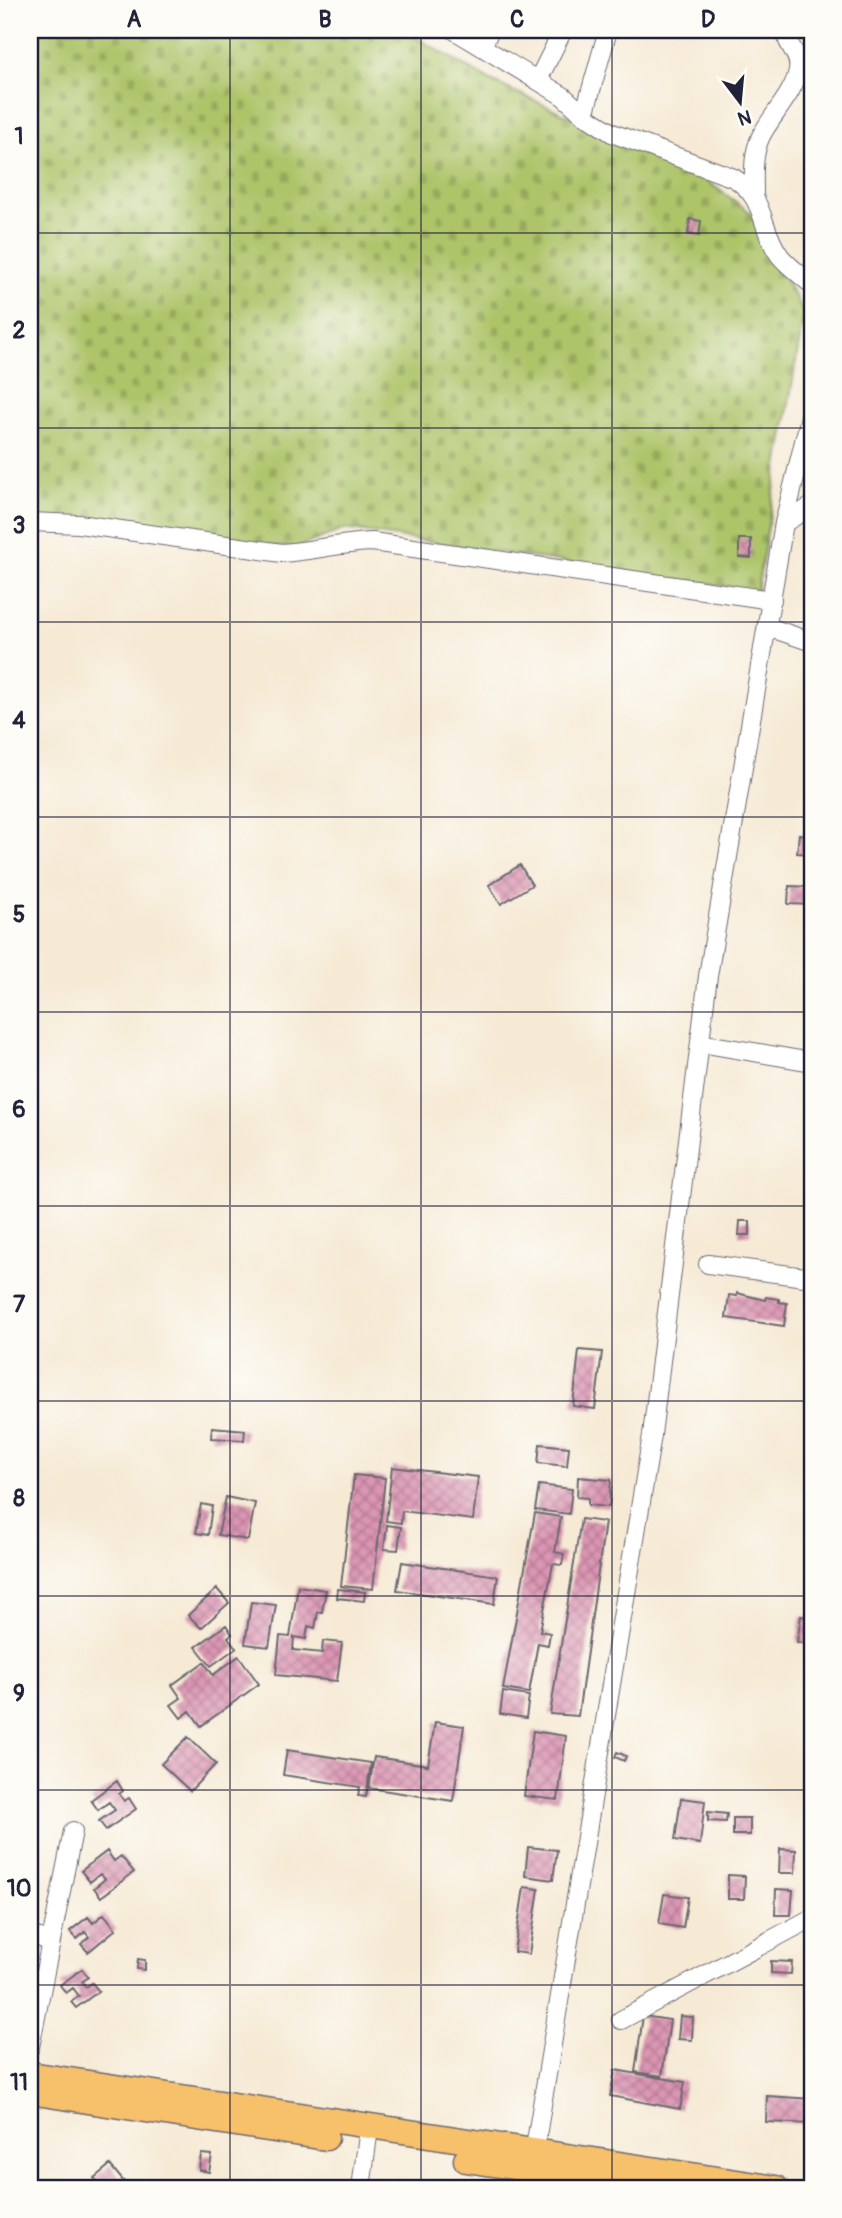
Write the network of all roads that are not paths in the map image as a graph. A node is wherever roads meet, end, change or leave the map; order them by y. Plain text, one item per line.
1 (454, 30) edge
2 (490, 30) edge
3 (563, 30) edge
4 (608, 30) edge
5 (786, 30) edge
6 (482, 47) junction
7 (538, 80) junction
8 (584, 115) junction
9 (754, 195) junction
10 (812, 285) edge
11 (812, 409) edge
12 (812, 506) edge
13 (30, 522) edge
14 (784, 523) junction
15 (772, 600) junction
16 (768, 627) junction
17 (812, 642) edge
18 (700, 1043) junction
19 (812, 1062) edge
20 (708, 1264) dead end
21 (812, 1278) edge
22 (73, 1831) dead end
23 (812, 1918) edge
24 (30, 1936) edge
25 (51, 1940) junction
26 (621, 2020) dead end
27 (30, 2048) edge
28 (30, 2074) edge
29 (30, 2092) edge
30 (368, 2136) junction
31 (533, 2162) junction
32 (362, 2188) edge
33 (656, 2188) edge
34 (776, 2188) edge

1 - 6 street
2 - 6 street
3 - 7 street
4 - 8 street
5 - 9 street
6 - 7 street
7 - 8 street
8 - 9 street
9 - 10 street
11 - 14 street
12 - 14 street
13 - 15 street
14 - 15 street
15 - 16 street
16 - 17 street
16 - 18 street
18 - 19 street
18 - 31 street
20 - 21 street
22 - 25 street
23 - 26 street
24 - 25 street
25 - 27 street
28 - 30 highway
29 - 30 highway
30 - 31 highway
30 - 32 street
31 - 33 highway
31 - 34 highway

